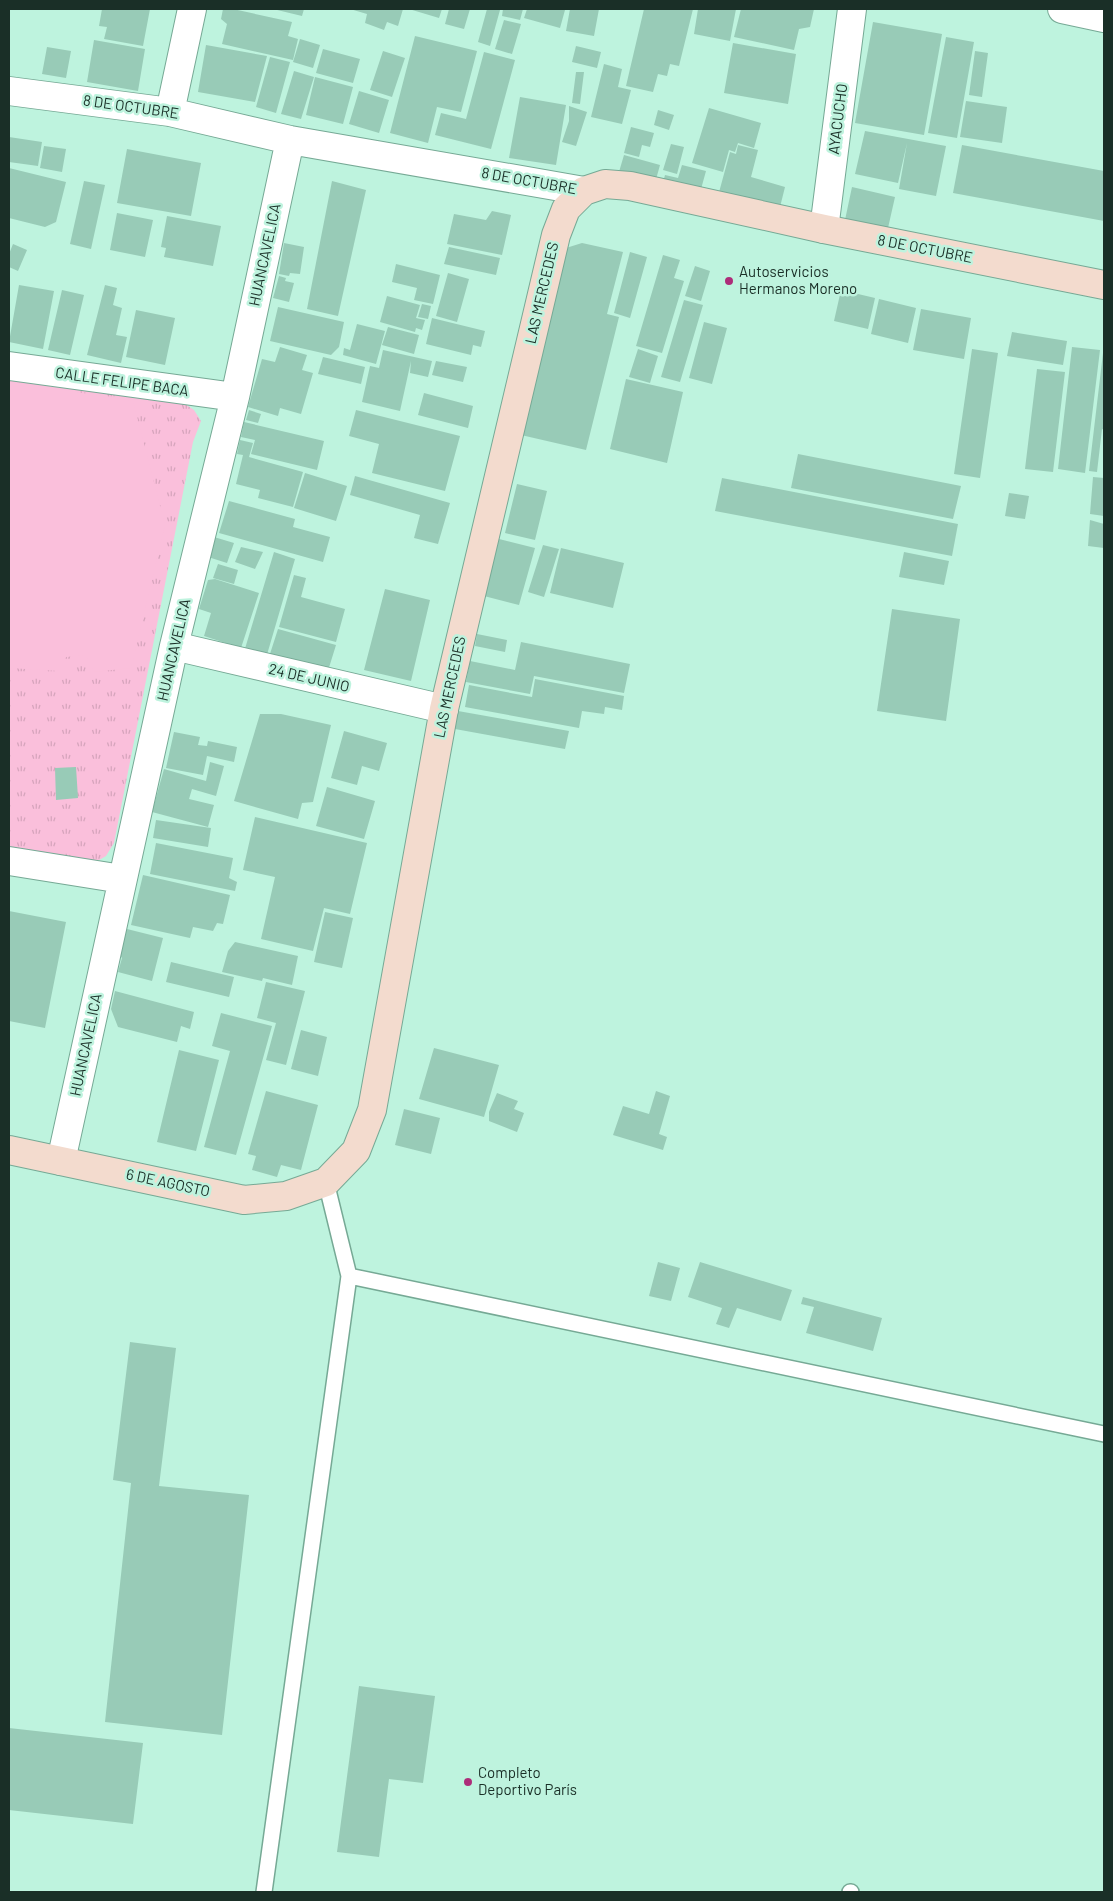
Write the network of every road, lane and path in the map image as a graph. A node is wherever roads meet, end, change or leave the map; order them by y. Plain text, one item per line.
1 (192, 9) edge
2 (852, 9) edge
3 (1062, 9) edge
4 (1104, 18) edge
5 (9, 91) edge
6 (170, 112) junction
7 (290, 140) junction
8 (584, 191) junction
9 (824, 229) junction
10 (1104, 285) edge
11 (9, 366) edge
12 (235, 397) junction
13 (174, 646) junction
14 (444, 709) junction
15 (9, 861) edge
16 (122, 879) junction
17 (9, 1150) edge
18 (61, 1160) junction
19 (326, 1182) junction
20 (350, 1276) junction
21 (1104, 1434) edge
22 (264, 1892) edge

1 - 6 street
2 - 9 street, AYACUCHO
3 - 4 street
5 - 6 street, 8 DE OCTUBRE
6 - 7 street, 8 DE OCTUBRE
7 - 8 street, 8 DE OCTUBRE
7 - 12 street, HUANCAVELICA
8 - 9 street, 8 DE OCTUBRE
8 - 14 street, LAS MERCEDES
9 - 10 street, 8 DE OCTUBRE
11 - 12 street, CALLE FELIPE BACA
12 - 13 street, HUANCAVELICA
13 - 14 street, 24 DE JUNIO
13 - 16 street, HUANCAVELICA
14 - 19 street, LAS MERCEDES
15 - 16 street
16 - 18 street, HUANCAVELICA
17 - 18 street, 6 DE AGOSTO
18 - 19 street, 6 DE AGOSTO
19 - 20 lane
20 - 21 lane
20 - 22 lane

